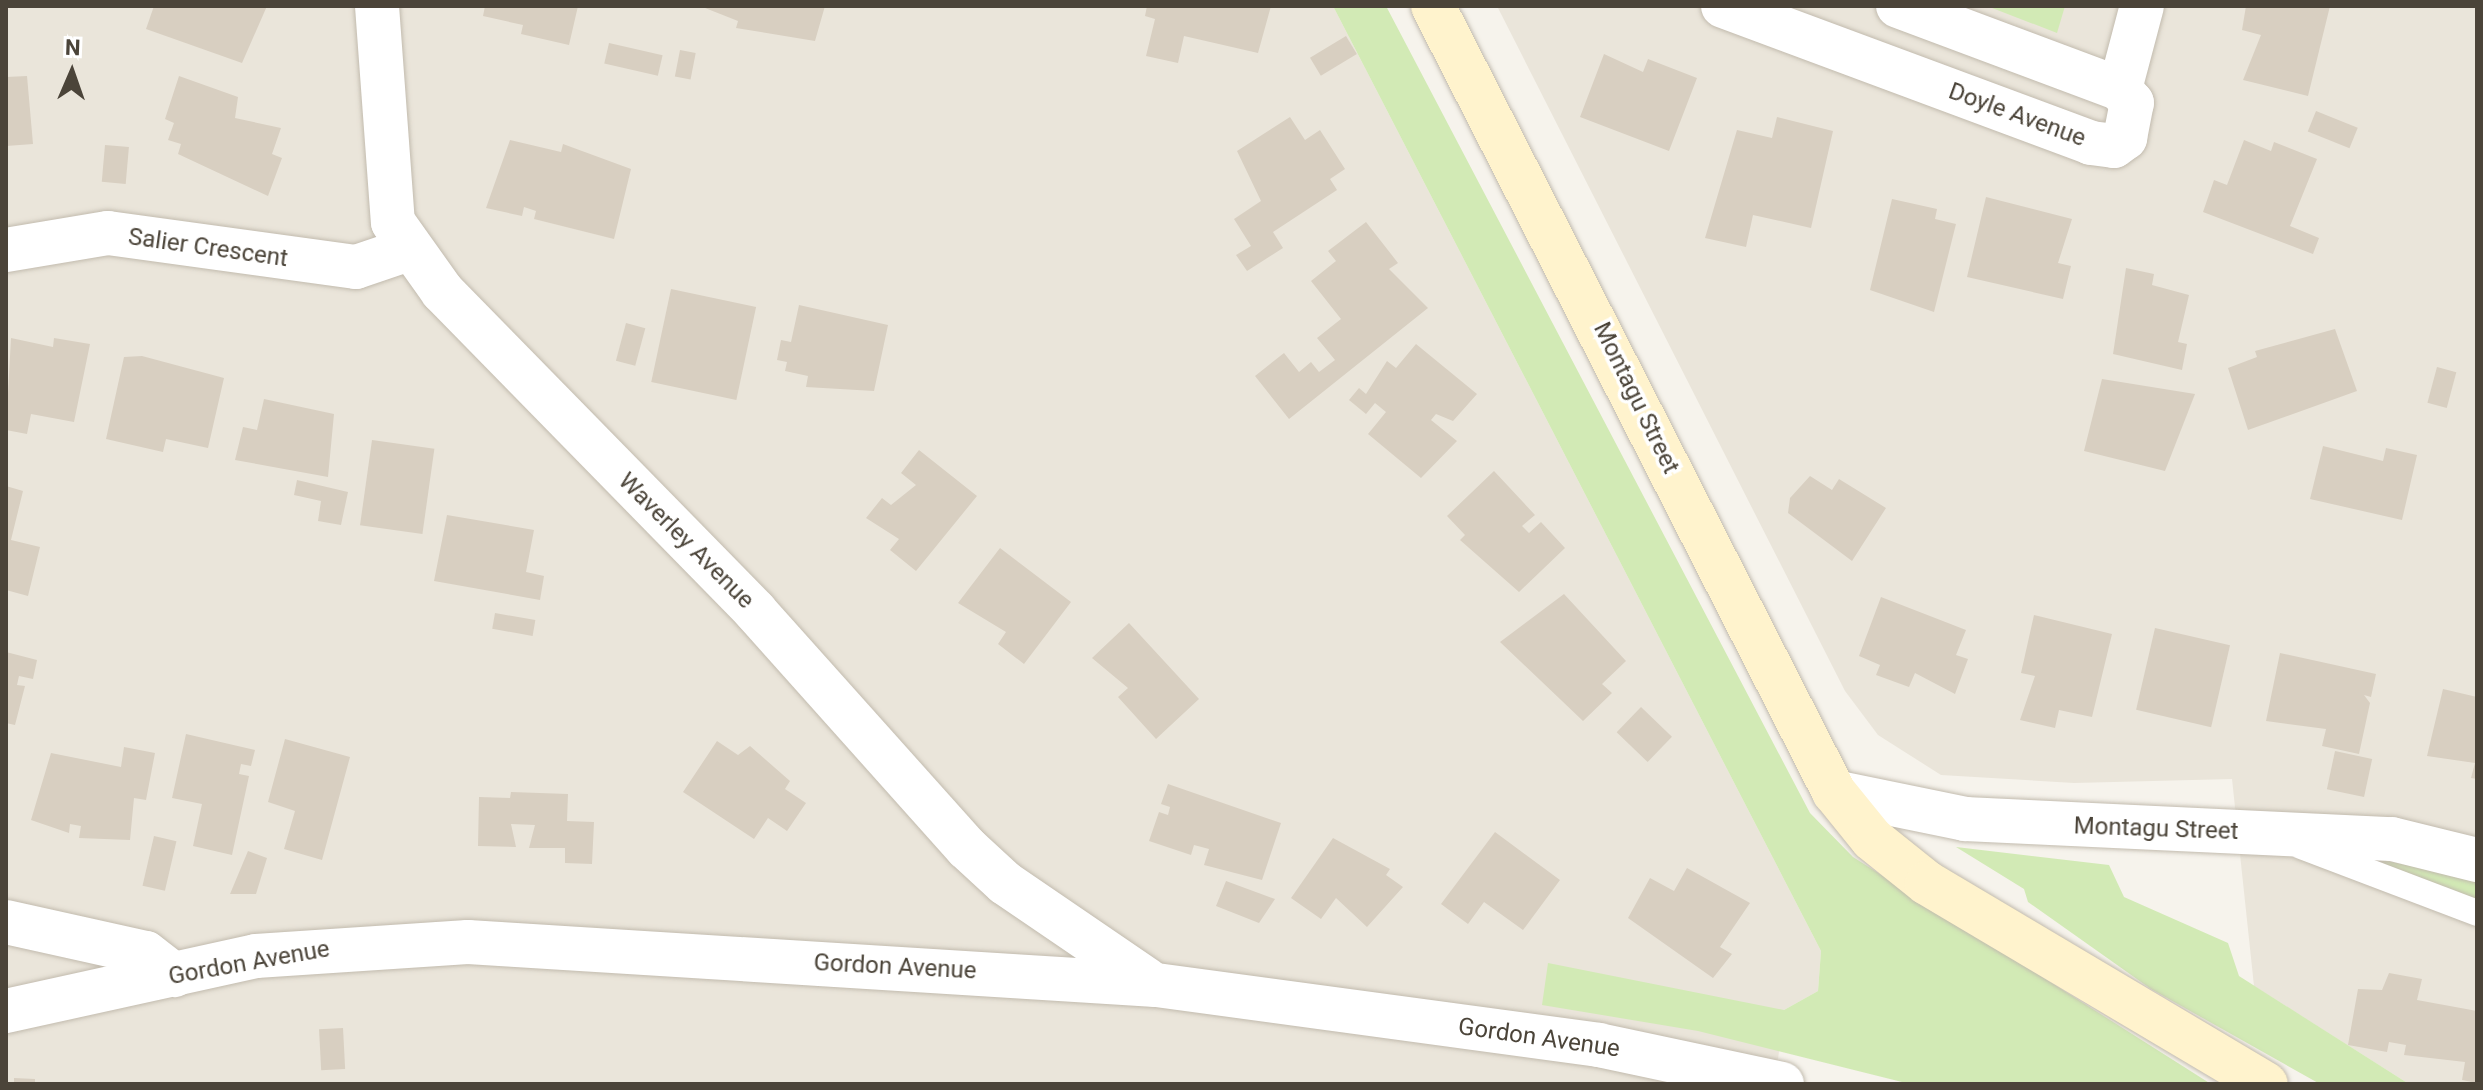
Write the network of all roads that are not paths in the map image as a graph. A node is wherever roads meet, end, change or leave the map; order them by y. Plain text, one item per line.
1 (377, 6) edge
2 (1433, 6) edge
3 (1723, 6) edge
4 (1898, 6) edge
5 (2142, 6) edge
6 (2120, 89) junction
7 (409, 249) junction
8 (6, 250) edge
9 (1834, 792) junction
10 (2268, 833) junction
11 (2477, 860) edge
12 (2477, 913) edge
13 (6, 922) edge
14 (174, 975) junction
15 (1156, 985) junction
16 (6, 1011) edge
17 (1782, 1084) edge
18 (2266, 1084) edge

1 - 7 street, Waverley Avenue
2 - 9 street, Montagu Street
3 - 6 street, Doyle Avenue
4 - 6 street
5 - 6 street
7 - 8 street, Salier Crescent
7 - 15 street, Waverley Avenue
9 - 10 street, Montagu Street
9 - 18 street, Montagu Street
10 - 11 street, Montagu Street
10 - 12 lane
13 - 14 street
14 - 15 street, Gordon Avenue
14 - 16 street, Gordon Avenue
15 - 17 street, Gordon Avenue

